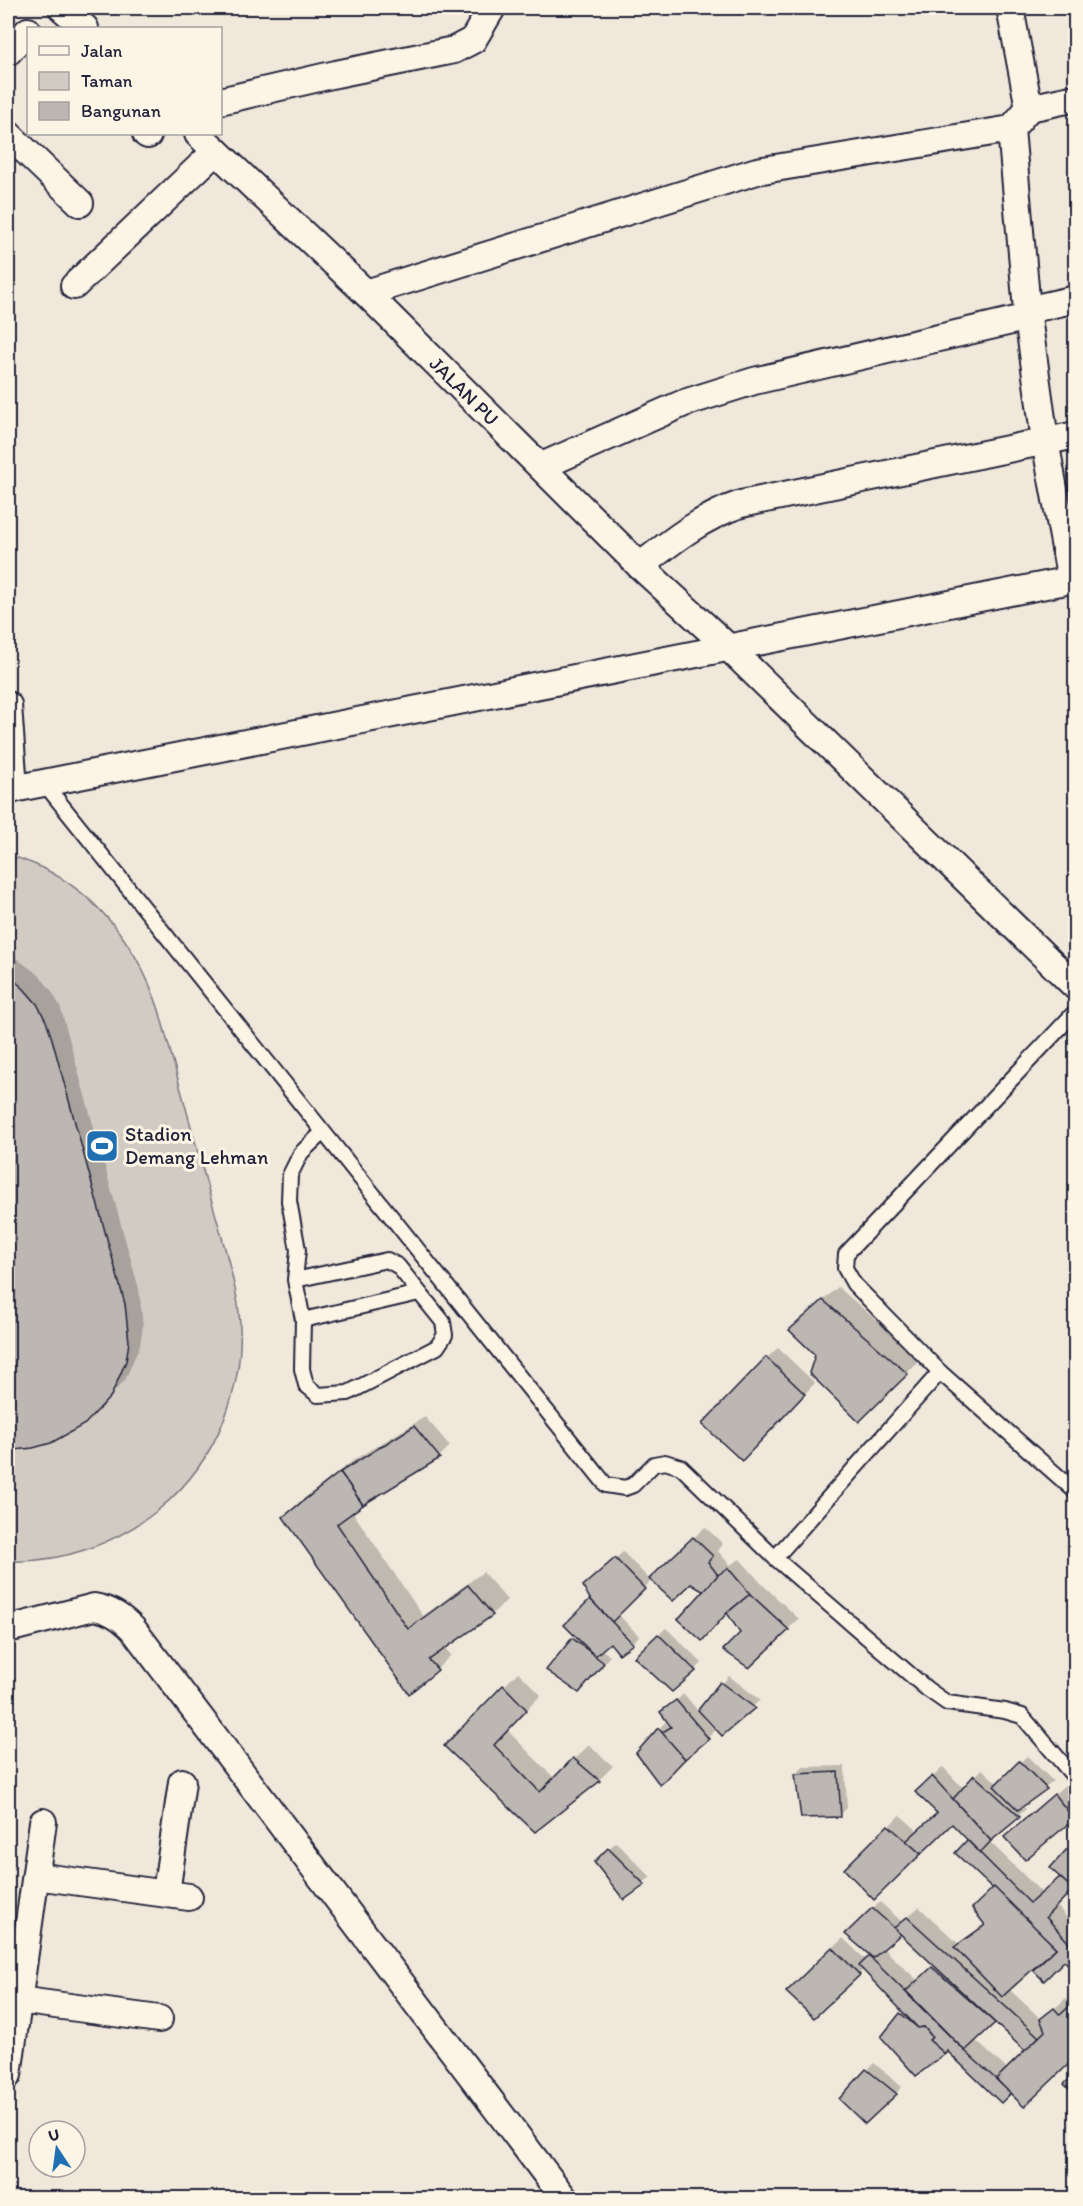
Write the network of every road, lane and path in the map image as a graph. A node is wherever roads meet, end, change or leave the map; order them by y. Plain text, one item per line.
1 (51, 8) edge
2 (62, 8) edge
3 (492, 8) edge
4 (1010, 8) edge
5 (33, 27) edge
6 (84, 27) edge
7 (27, 33) edge
8 (8, 52) edge
9 (1076, 98) edge
10 (222, 101) edge
11 (1029, 108) junction
12 (1011, 129) junction
13 (8, 134) edge
14 (207, 142) edge
15 (80, 203) dead end
16 (74, 286) dead end
17 (366, 293) junction
18 (1076, 299) edge
19 (1028, 313) junction
20 (1076, 435) edge
21 (1045, 441) junction
22 (542, 466) junction
23 (640, 566) junction
24 (1074, 581) edge
25 (730, 649) junction
26 (8, 705) edge
27 (44, 783) junction
28 (11, 790) edge
29 (1076, 987) edge
30 (1076, 1011) edge
31 (323, 1132) junction
32 (295, 1281) junction
33 (419, 1293) junction
34 (303, 1320) junction
35 (940, 1372) junction
36 (1076, 1492) edge
37 (775, 1558) junction
38 (8, 1629) edge
39 (1076, 1779) edge
40 (182, 1782) dead end
41 (43, 1822) dead end
42 (36, 1876) junction
43 (18, 2000) junction
44 (159, 2019) dead end
45 (8, 2075) edge
46 (564, 2199) edge

1 - 5 street
2 - 6 street
3 - 10 street
4 - 11 street
7 - 8 street
9 - 11 street
11 - 12 street
12 - 17 street
12 - 19 street
13 - 15 street
14 - 16 street
14 - 17 street, JALAN PU
17 - 22 street, JALAN PU
18 - 19 street
19 - 21 street
19 - 22 street
20 - 21 street
21 - 23 street
21 - 24 street
22 - 23 street, JALAN PU
23 - 25 street, JALAN PU
24 - 25 street
25 - 27 street
25 - 29 street, JALAN PU
26 - 28 street
27 - 28 street
27 - 31 lane
30 - 35 lane
31 - 32 lane
31 - 37 lane
32 - 33 lane
32 - 34 lane
33 - 34 lane
33 - 34 lane
35 - 36 lane
35 - 37 lane
37 - 39 lane
38 - 46 street
40 - 42 street
41 - 42 street
42 - 43 street
43 - 44 street
43 - 45 street

